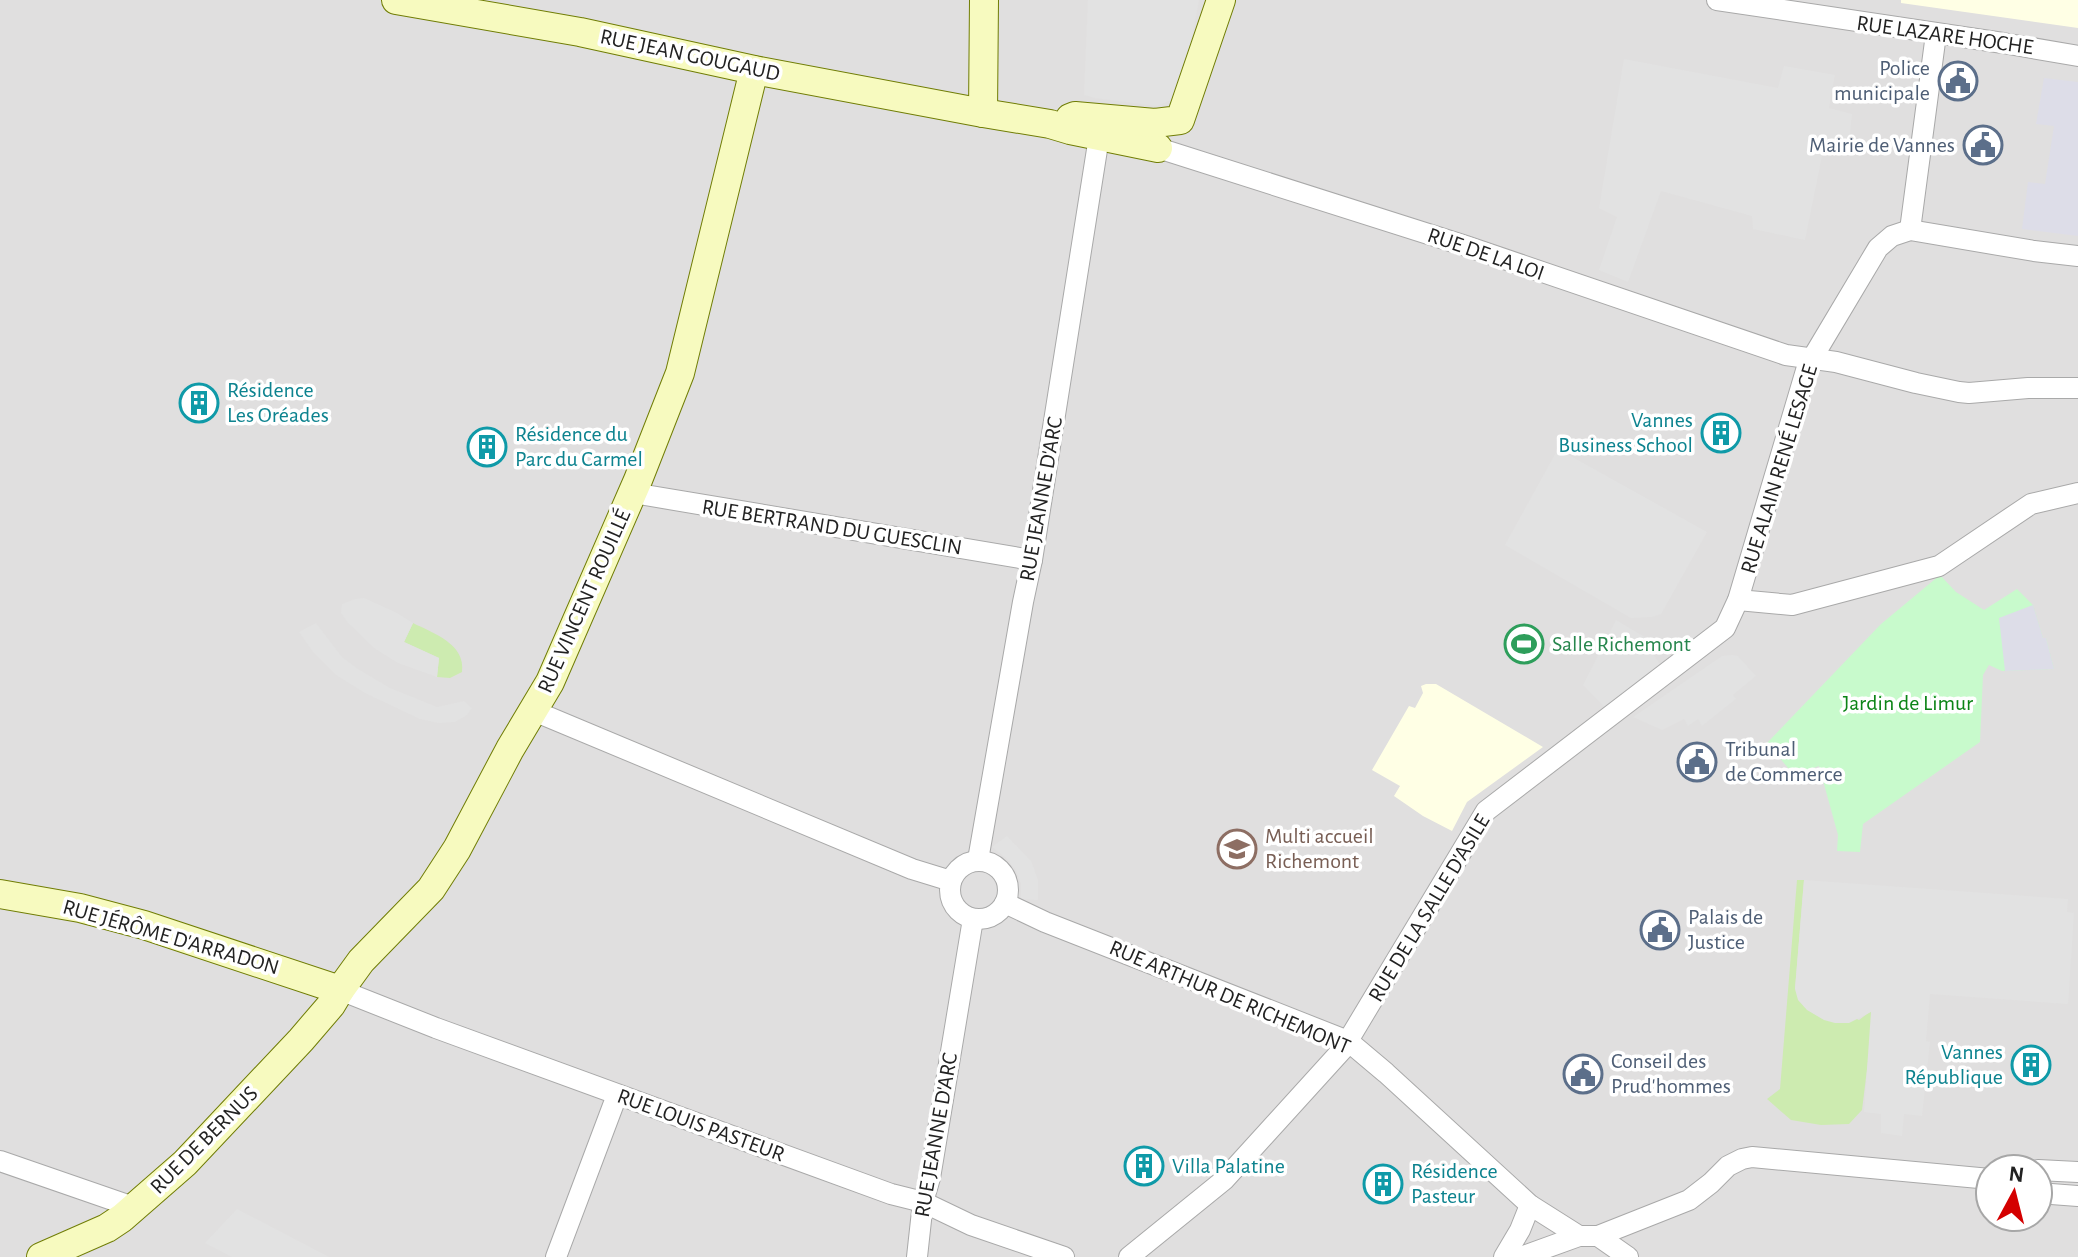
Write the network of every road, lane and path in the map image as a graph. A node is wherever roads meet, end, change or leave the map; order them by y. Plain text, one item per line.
1 (396, 0) edge
2 (984, 0) edge
3 (1221, 0) edge
4 (1717, 0) edge
5 (1936, 34) junction
6 (2078, 56) edge
7 (754, 70) junction
8 (983, 113) junction
9 (1050, 124) junction
10 (1099, 137) junction
11 (1158, 148) joint
12 (1910, 230) junction
13 (2078, 256) edge
14 (1813, 358) junction
15 (2078, 388) edge
16 (633, 493) junction
17 (2078, 493) edge
18 (1032, 560) junction
19 (1738, 600) junction
20 (534, 711) junction
21 (978, 860) junction
22 (951, 881) junction
23 (0, 894) edge
24 (1005, 903) junction
25 (973, 919) junction
26 (340, 990) junction
27 (1348, 1041) junction
28 (617, 1095) junction
29 (0, 1161) edge
30 (2054, 1171) edge
31 (2078, 1172) edge
32 (1974, 1178) edge
33 (2054, 1194) edge
34 (2078, 1196) edge
35 (923, 1202) junction
36 (1530, 1205) junction
37 (136, 1208) junction
38 (1589, 1236) junction
39 (41, 1257) edge
40 (556, 1257) edge
41 (917, 1257) edge
42 (1064, 1257) edge
43 (1129, 1257) edge
44 (1504, 1257) edge
45 (1521, 1257) edge
46 (1628, 1257) edge

1 - 7 street, RUE JEAN GOUGAUD
2 - 8 street
3 - 9 street
4 - 5 street, RUE LAZARE HOCHE
5 - 6 street, RUE LAZARE HOCHE
5 - 12 street
7 - 8 street, RUE JEAN GOUGAUD
7 - 16 street, RUE VINCENT ROUILLÉ
8 - 9 street, RUE JEAN GOUGAUD
9 - 10 street
10 - 11 street
10 - 18 street, RUE JEANNE D'ARC
11 - 14 street, RUE DE LA LOI
12 - 13 street
12 - 14 street, RUE ALAIN RENÉ LESAGE
14 - 15 street, RUE DE LA LOI
14 - 19 street, RUE ALAIN RENÉ LESAGE
16 - 18 street, RUE BERTRAND DU GUESCLIN
16 - 20 street, RUE VINCENT ROUILLÉ
17 - 19 street
18 - 21 street, RUE JEANNE D'ARC
19 - 27 street, RUE DE LA SALLE D'ASILE
20 - 22 street
20 - 26 street, RUE VINCENT ROUILLÉ
21 - 22 street
21 - 24 street
22 - 25 street
23 - 26 street, RUE JÉRÔME D'ARRADON
24 - 25 street
24 - 27 street, RUE ARTHUR DE RICHEMONT
25 - 35 street, RUE JEANNE D'ARC
26 - 28 street, RUE LOUIS PASTEUR
26 - 37 street, RUE DE BERNUS
27 - 36 street, RUE ARTHUR DE RICHEMONT
27 - 43 street, RUE DE LA SALLE D'ASILE
28 - 35 street, RUE LOUIS PASTEUR
28 - 40 street
29 - 37 street
30 - 31 street
32 - 38 street
33 - 34 street
35 - 41 street, RUE JEANNE D'ARC
35 - 42 street, RUE LOUIS PASTEUR
36 - 38 street, RUE ARTHUR DE RICHEMONT
36 - 44 street
37 - 39 street, RUE DE BERNUS
38 - 45 street
38 - 46 street, RUE ARTHUR DE RICHEMONT

